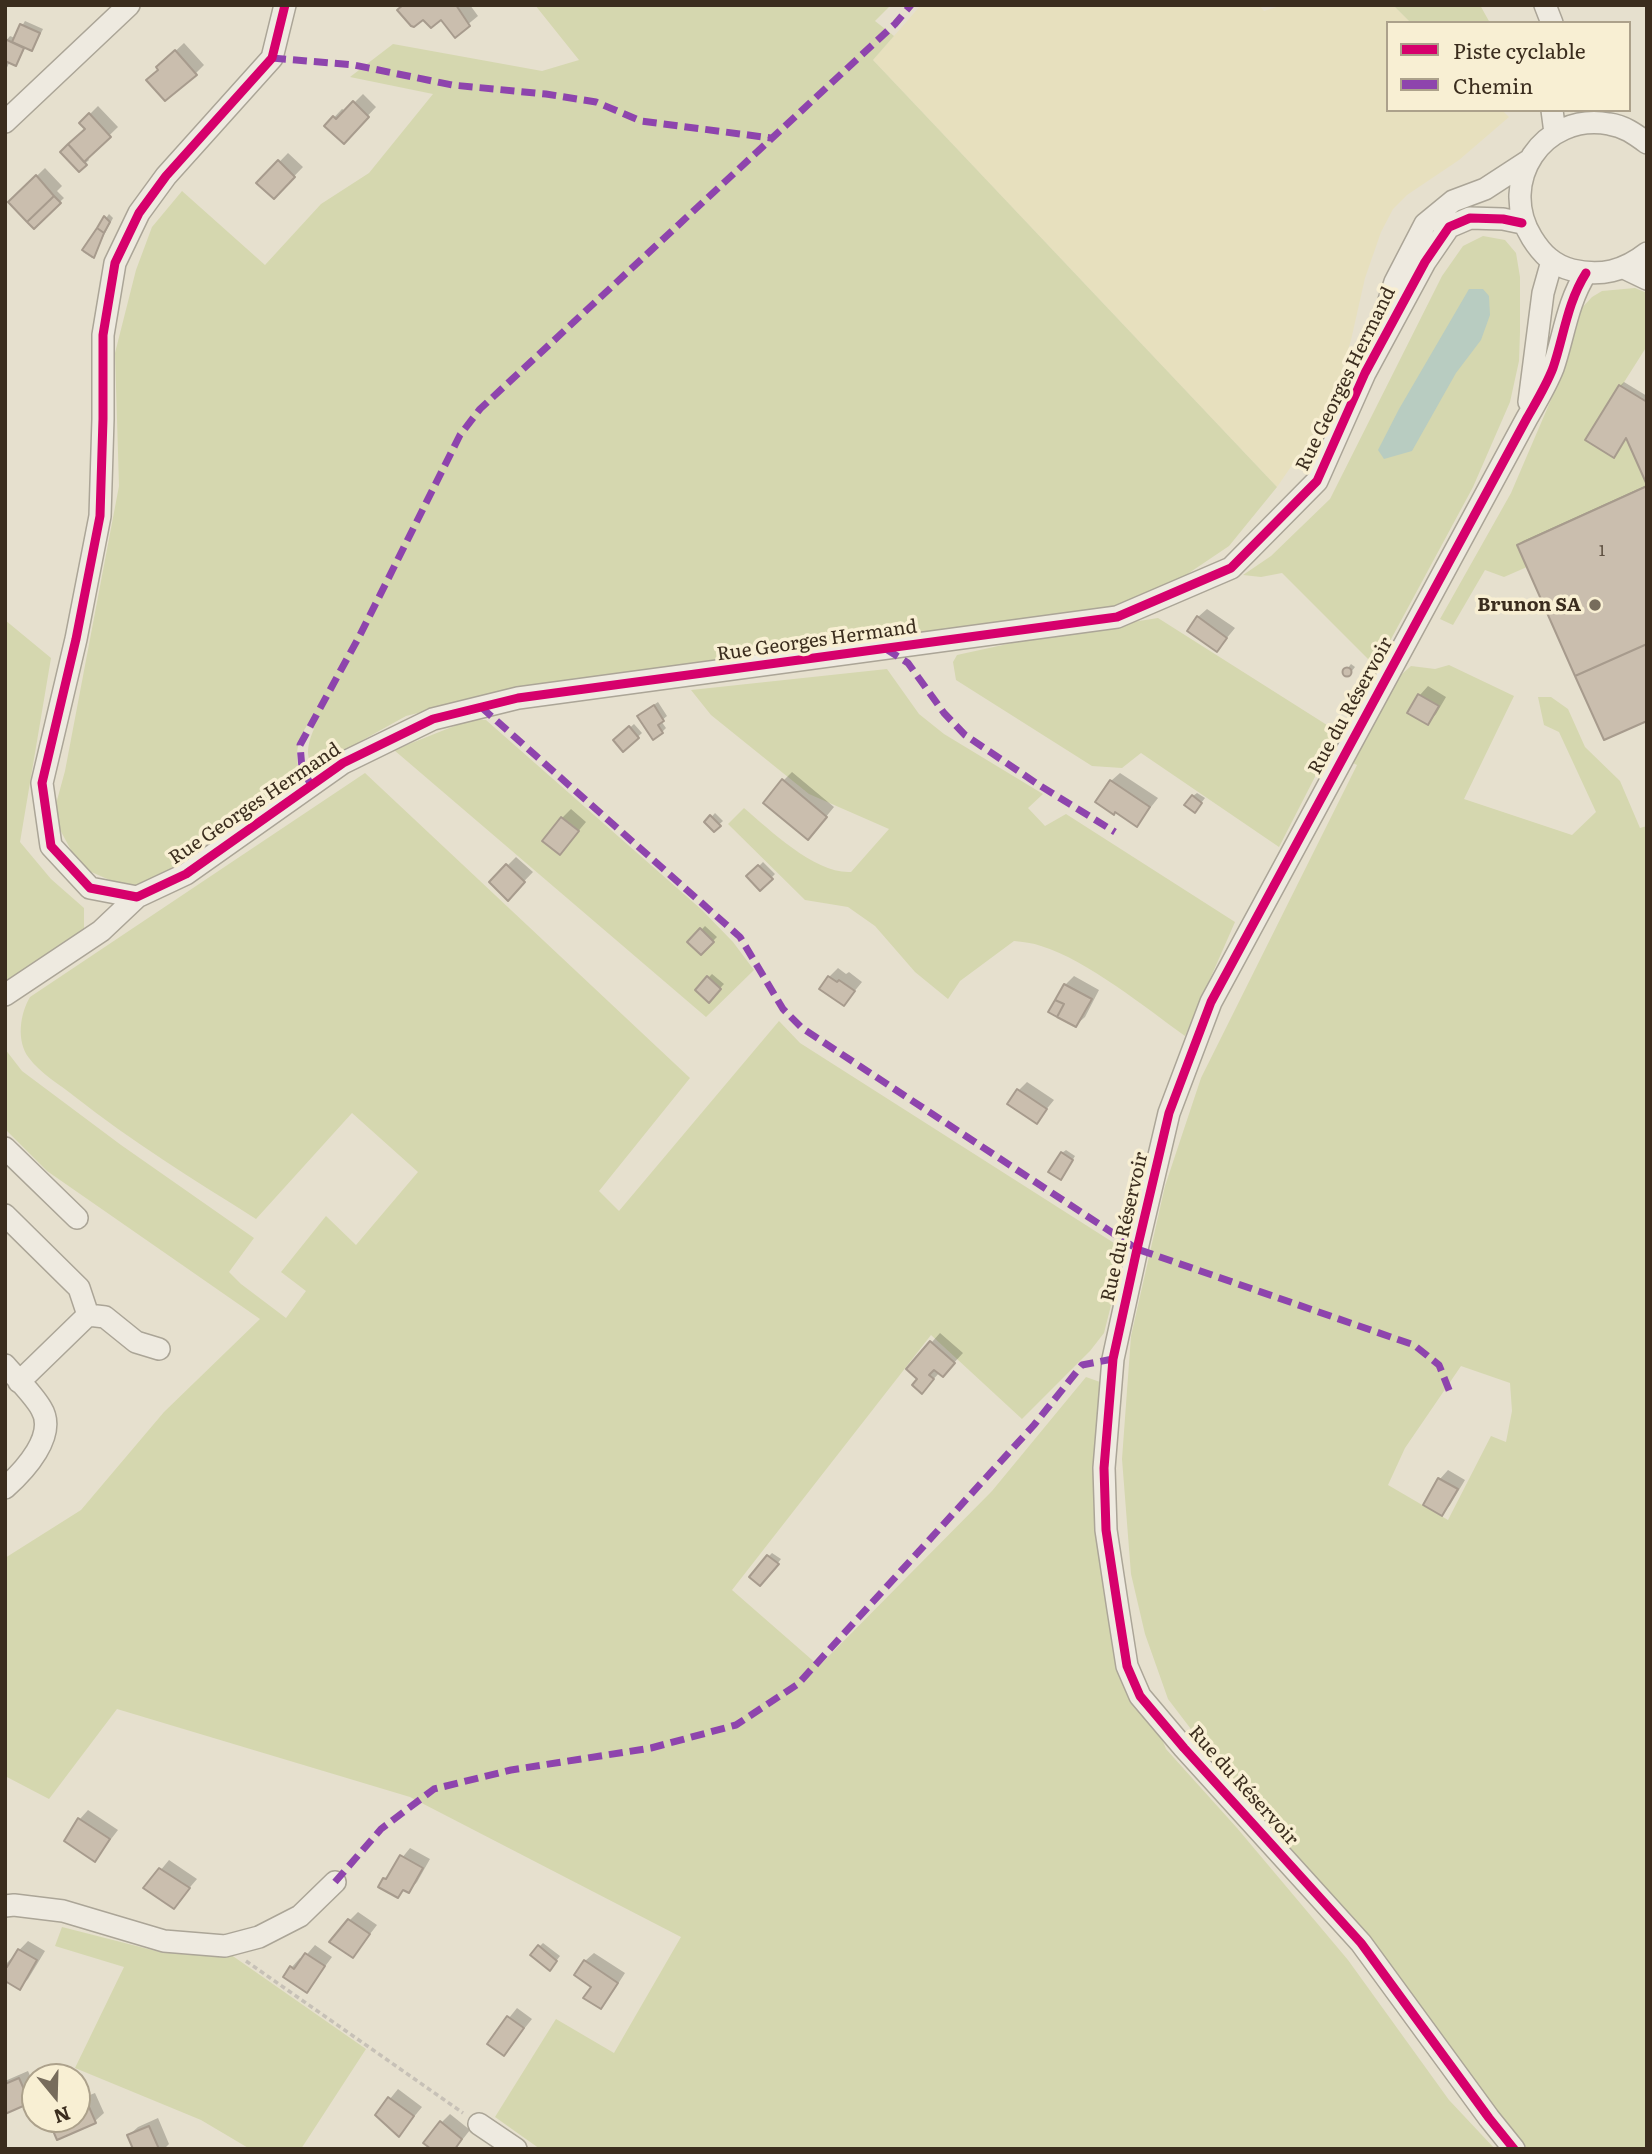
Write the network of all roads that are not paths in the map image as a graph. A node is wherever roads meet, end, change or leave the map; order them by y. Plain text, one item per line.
1 (129, 5) edge
2 (285, 5) edge
3 (1552, 112) edge
4 (1603, 117) edge
5 (5, 122) edge
6 (1555, 133) junction
7 (1642, 134) edge
8 (1528, 162) junction
9 (1522, 223) junction
10 (1647, 253) edge
11 (1552, 261) junction
12 (1624, 268) junction
13 (1586, 274) junction
14 (1647, 279) edge
15 (1365, 373) junction
16 (1527, 418) junction
17 (137, 897) junction
18 (5, 995) edge
19 (5, 1148) edge
20 (5, 1215) edge
21 (77, 1217) dead end
22 (88, 1315) junction
23 (159, 1349) dead end
24 (12, 1373) edge
25 (5, 1488) edge
26 (335, 1882) dead end
27 (5, 1906) edge
28 (479, 2124) road end
29 (516, 2149) edge
30 (1514, 2149) edge

1 - 5 street
2 - 17 street
3 - 6 street
4 - 6 street
4 - 7 street
6 - 8 street
8 - 9 street
8 - 15 street, Rue Georges Hermand
9 - 11 street
9 - 15 street, Rue Georges Hermand
10 - 12 street
11 - 13 street
11 - 16 street, Rue du Réservoir
12 - 13 street
12 - 14 street
13 - 16 street, Rue du Réservoir
15 - 17 street, Rue Georges Hermand
16 - 30 street, Rue du Réservoir
17 - 18 street, Rue Georges Hermand
19 - 21 street
20 - 22 street
22 - 23 street
22 - 24 street
24 - 25 street
26 - 27 street
28 - 29 street

